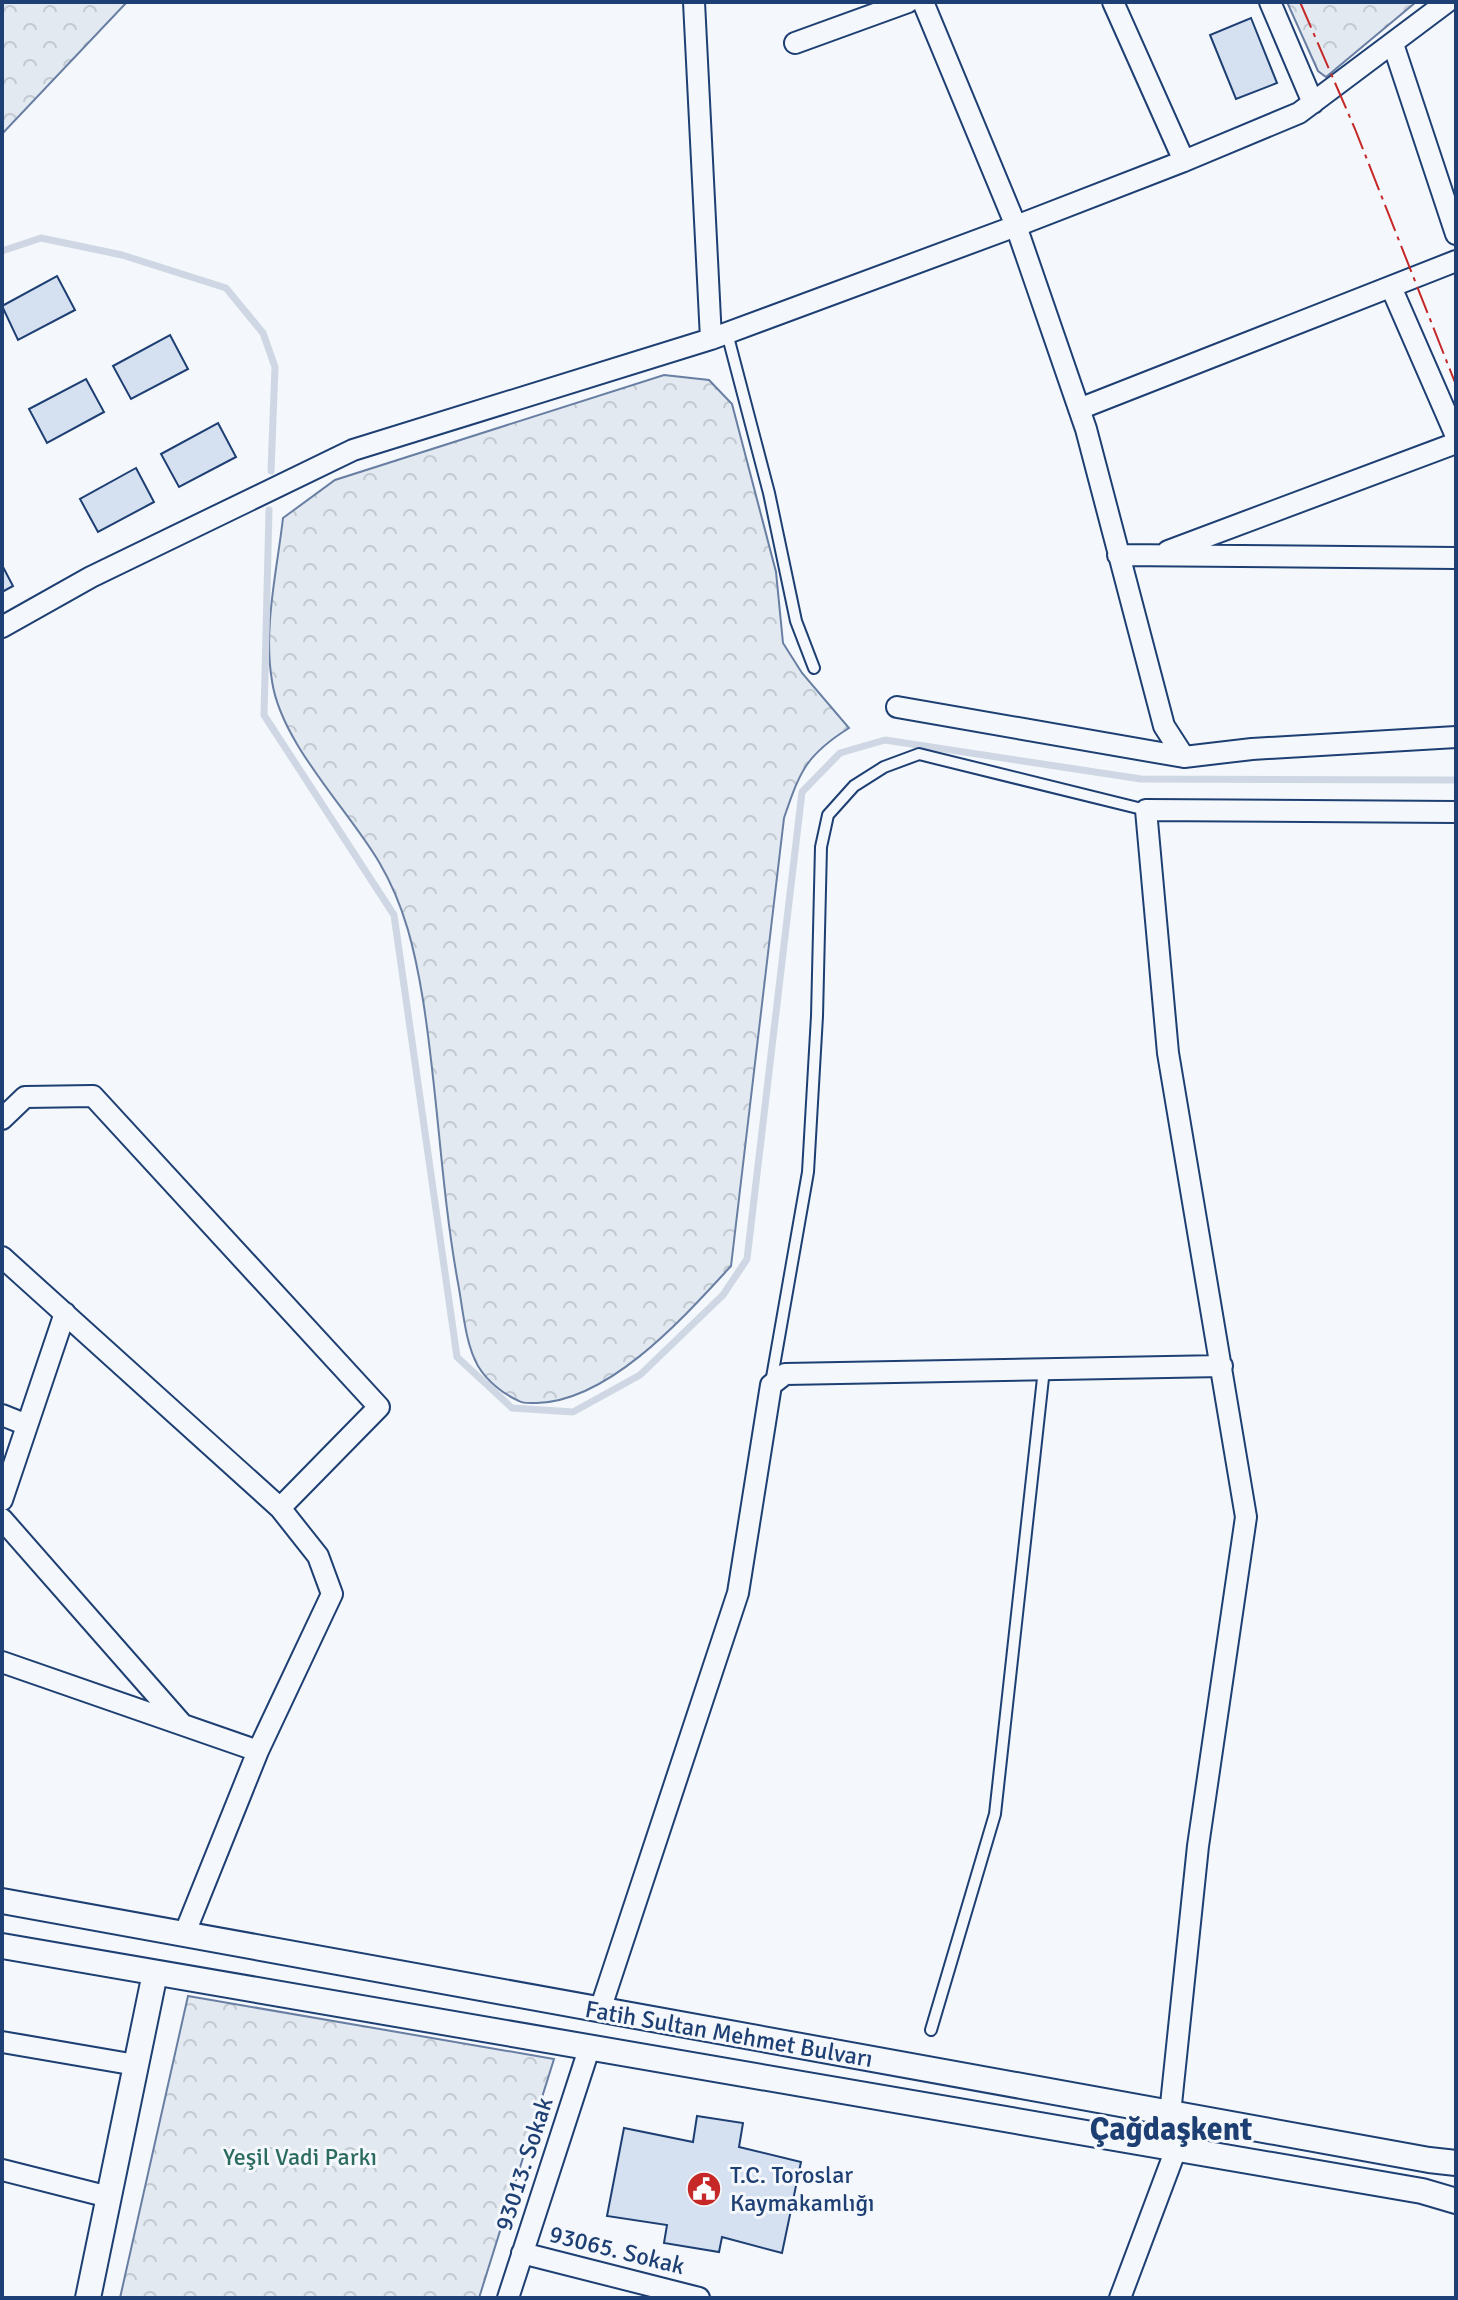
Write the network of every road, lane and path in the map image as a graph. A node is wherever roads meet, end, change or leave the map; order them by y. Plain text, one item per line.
1 (694, 2) edge
2 (908, 2) edge
3 (923, 2) edge
4 (1113, 2) edge
5 (1270, 2) edge
6 (1447, 2) edge
7 (795, 43) dead end
8 (1393, 44) junction
9 (1313, 103) junction
10 (1184, 161) junction
11 (1016, 226) junction
12 (1456, 234) edge
13 (1456, 261) edge
14 (1391, 287) junction
15 (719, 336) junction
16 (1079, 409) junction
17 (1456, 436) edge
18 (1456, 443) edge
19 (1118, 555) junction
20 (1158, 555) junction
21 (1456, 558) edge
22 (2, 627) edge
23 (814, 668) dead end
24 (897, 707) dead end
25 (1456, 737) edge
26 (1184, 757) junction
27 (1146, 810) junction
28 (1456, 812) edge
29 (2, 1119) edge
30 (2, 1257) edge
31 (65, 1313) junction
32 (1222, 1366) junction
33 (1044, 1369) junction
34 (771, 1385) junction
35 (2, 1415) edge
36 (27, 1425) junction
37 (2, 1500) edge
38 (280, 1508) junction
39 (2, 1519) edge
40 (2, 1662) edge
41 (182, 1724) junction
42 (258, 1751) junction
43 (2, 1901) edge
44 (184, 1935) junction
45 (2, 1946) edge
46 (155, 1973) junction
47 (600, 2010) junction
48 (931, 2030) dead end
49 (2, 2042) edge
50 (590, 2046) junction
51 (136, 2065) junction
52 (1170, 2114) junction
53 (1176, 2149) junction
54 (1456, 2163) edge
55 (2, 2170) edge
56 (109, 2197) junction
57 (1456, 2201) edge
58 (522, 2253) junction
59 (88, 2298) edge
60 (508, 2298) edge
61 (699, 2298) edge
62 (1120, 2298) edge

1 - 15 street
2 - 7 street
3 - 11 street
4 - 10 street
5 - 9 street
6 - 8 street
8 - 9 street
8 - 12 street
9 - 10 street
10 - 11 street
11 - 15 street
11 - 16 street
13 - 14 street
14 - 16 street
14 - 17 street
15 - 22 street
15 - 23 lane
16 - 19 street
18 - 20 street
19 - 20 street
19 - 26 street
20 - 21 street
24 - 26 street
25 - 26 street
27 - 28 street
27 - 32 street
27 - 34 lane
29 - 38 street
30 - 31 street
31 - 36 street
31 - 38 street
32 - 33 street
32 - 52 street
33 - 34 street
33 - 48 lane
34 - 47 street
35 - 36 street
36 - 37 street
38 - 42 street
39 - 41 street
40 - 41 street
41 - 42 street
42 - 44 street
43 - 44 street, Fatih Sultan Mehmet Bulvarı
44 - 47 street, Fatih Sultan Mehmet Bulvarı
45 - 46 street, Fatih Sultan Mehmet Bulvarı
46 - 50 street, Fatih Sultan Mehmet Bulvarı
46 - 51 street
47 - 52 street, Fatih Sultan Mehmet Bulvarı
49 - 51 street
50 - 53 street, Fatih Sultan Mehmet Bulvarı
50 - 58 street, 93013. Sokak
51 - 56 street
52 - 54 street, Fatih Sultan Mehmet Bulvarı
53 - 57 street, Fatih Sultan Mehmet Bulvarı
53 - 62 street
55 - 56 street
56 - 59 street
58 - 60 street, 93013. Sokak
58 - 61 street, 93065. Sokak

